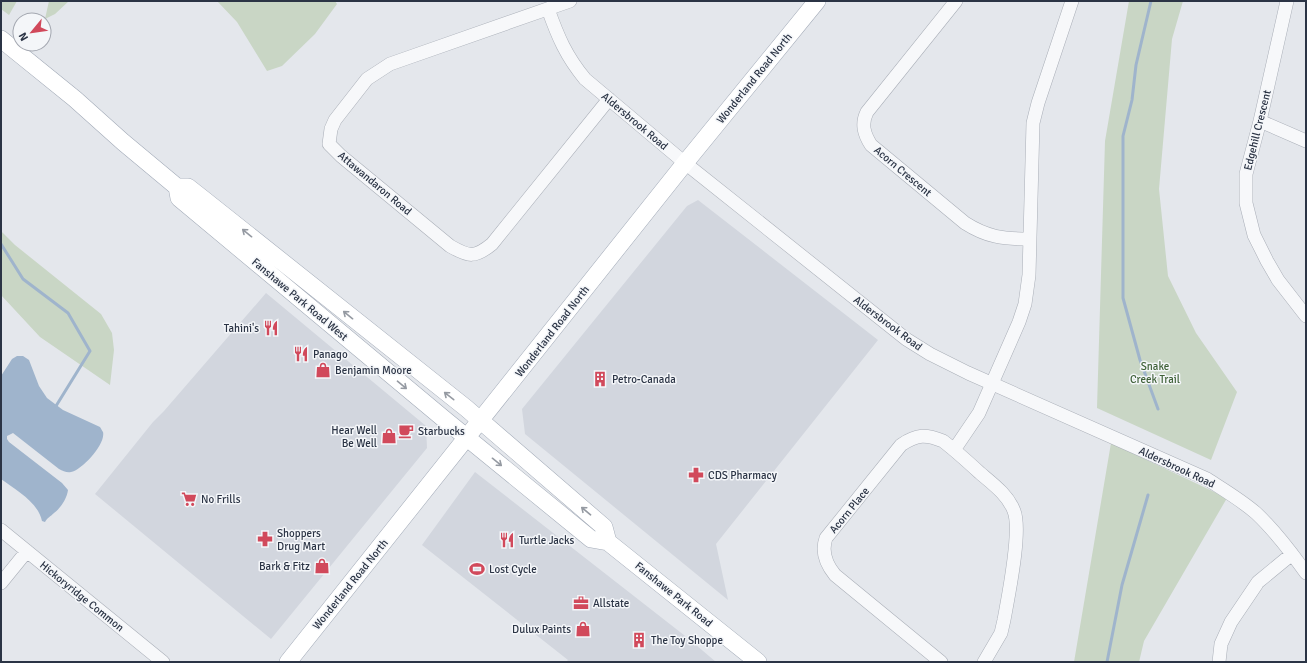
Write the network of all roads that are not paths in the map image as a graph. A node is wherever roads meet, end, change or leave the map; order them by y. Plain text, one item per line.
1 (570, 1) edge
2 (817, 1) edge
3 (956, 1) edge
4 (1072, 1) edge
5 (1287, 1) edge
6 (548, 8) junction
7 (1, 39) edge
8 (609, 99) junction
9 (1260, 121) junction
10 (1306, 141) edge
11 (685, 163) junction
12 (177, 187) junction
13 (1029, 239) junction
14 (1306, 316) edge
15 (992, 383) junction
16 (480, 421) junction
17 (467, 438) junction
18 (954, 450) junction
19 (1, 530) edge
20 (608, 542) junction
21 (27, 551) junction
22 (1292, 554) junction
23 (1306, 573) edge
24 (1, 583) edge
25 (163, 662) edge
26 (288, 662) edge
27 (758, 662) edge
28 (941, 662) edge
29 (984, 662) edge
30 (1219, 662) edge

1 - 6 street, Attawandaron Road
2 - 11 main road, Wonderland Road North
3 - 13 street, Acorn Crescent
4 - 13 street
5 - 9 street, Edgehill Crescent
6 - 8 street, Aldersbrook Road
6 - 8 street, Attawandaron Road
7 - 12 main road, Fanshawe Park Road West
8 - 11 street, Aldersbrook Road
9 - 10 street
9 - 14 street, Edgehill Crescent
11 - 15 street, Aldersbrook Road
11 - 16 main road, Wonderland Road North
16 -> 12 main road, Fanshawe Park Road West
12 -> 17 main road, Fanshawe Park Road West
13 - 15 street
15 - 18 street
15 - 22 street, Aldersbrook Road
16 - 17 main road, Wonderland Road North
20 -> 16 main road, Fanshawe Park Road
17 -> 20 main road, Fanshawe Park Road
17 - 26 main road, Wonderland Road North
18 - 28 street, Acorn Place
18 - 29 street, Acorn Place
19 - 21 street, Hickoryridge Common
20 - 27 main road, Fanshawe Park Road
21 - 24 street
21 - 25 street, Hickoryridge Common
22 - 23 street, Aldersbrook Road
22 - 30 street

